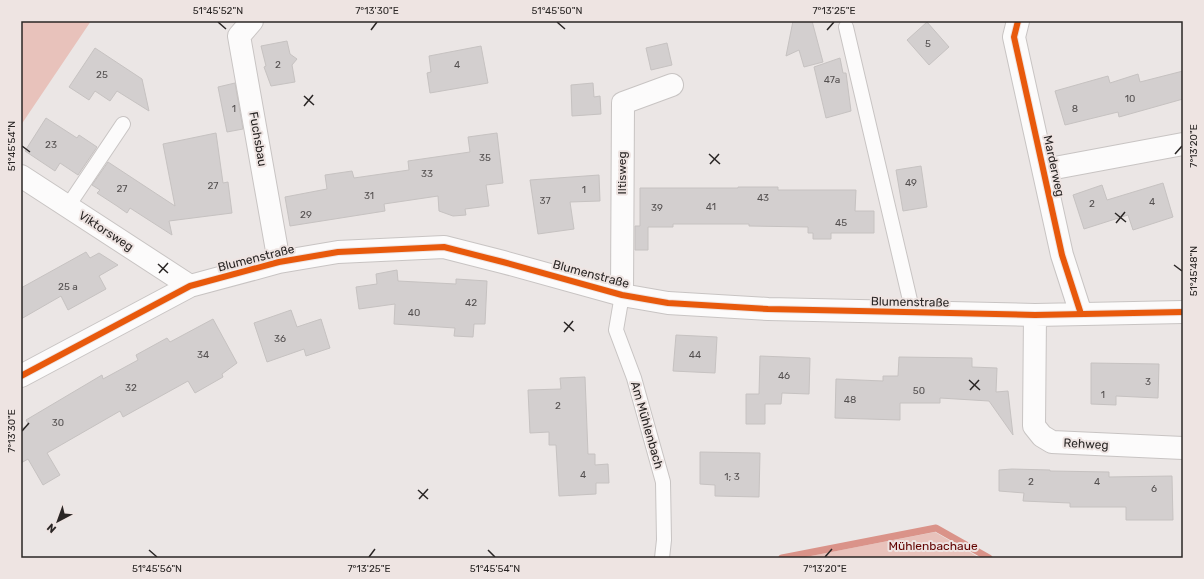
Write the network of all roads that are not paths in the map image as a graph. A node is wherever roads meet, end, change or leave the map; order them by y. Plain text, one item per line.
1 (252, 21) edge
2 (1018, 21) edge
3 (846, 27) dead end
4 (672, 85) dead end
5 (122, 124) dead end
6 (1183, 144) edge
7 (1044, 170) junction
8 (21, 176) edge
9 (68, 206) junction
10 (280, 262) junction
11 (190, 286) junction
12 (622, 295) junction
13 (1183, 312) edge
14 (913, 313) junction
15 (1081, 314) junction
16 (1035, 315) junction
17 (21, 376) edge
18 (1183, 448) edge
19 (662, 558) edge

1 - 10 street, Fuchsbau
2 - 7 street, Marderweg
3 - 14 lane, Blumenstraße
4 - 12 street, Iltisweg
5 - 9 lane
6 - 7 street, Marderweg
7 - 15 street, Marderweg
8 - 9 street, Viktorsweg
9 - 11 street, Viktorsweg
10 - 11 street, Blumenstraße
10 - 12 street, Blumenstraße
11 - 17 street, Blumenstraße
12 - 14 street, Blumenstraße
12 - 19 lane, Am Mühlenbach
13 - 15 street, Blumenstraße
14 - 16 street, Blumenstraße
15 - 16 street, Blumenstraße
16 - 18 street, Rehweg

